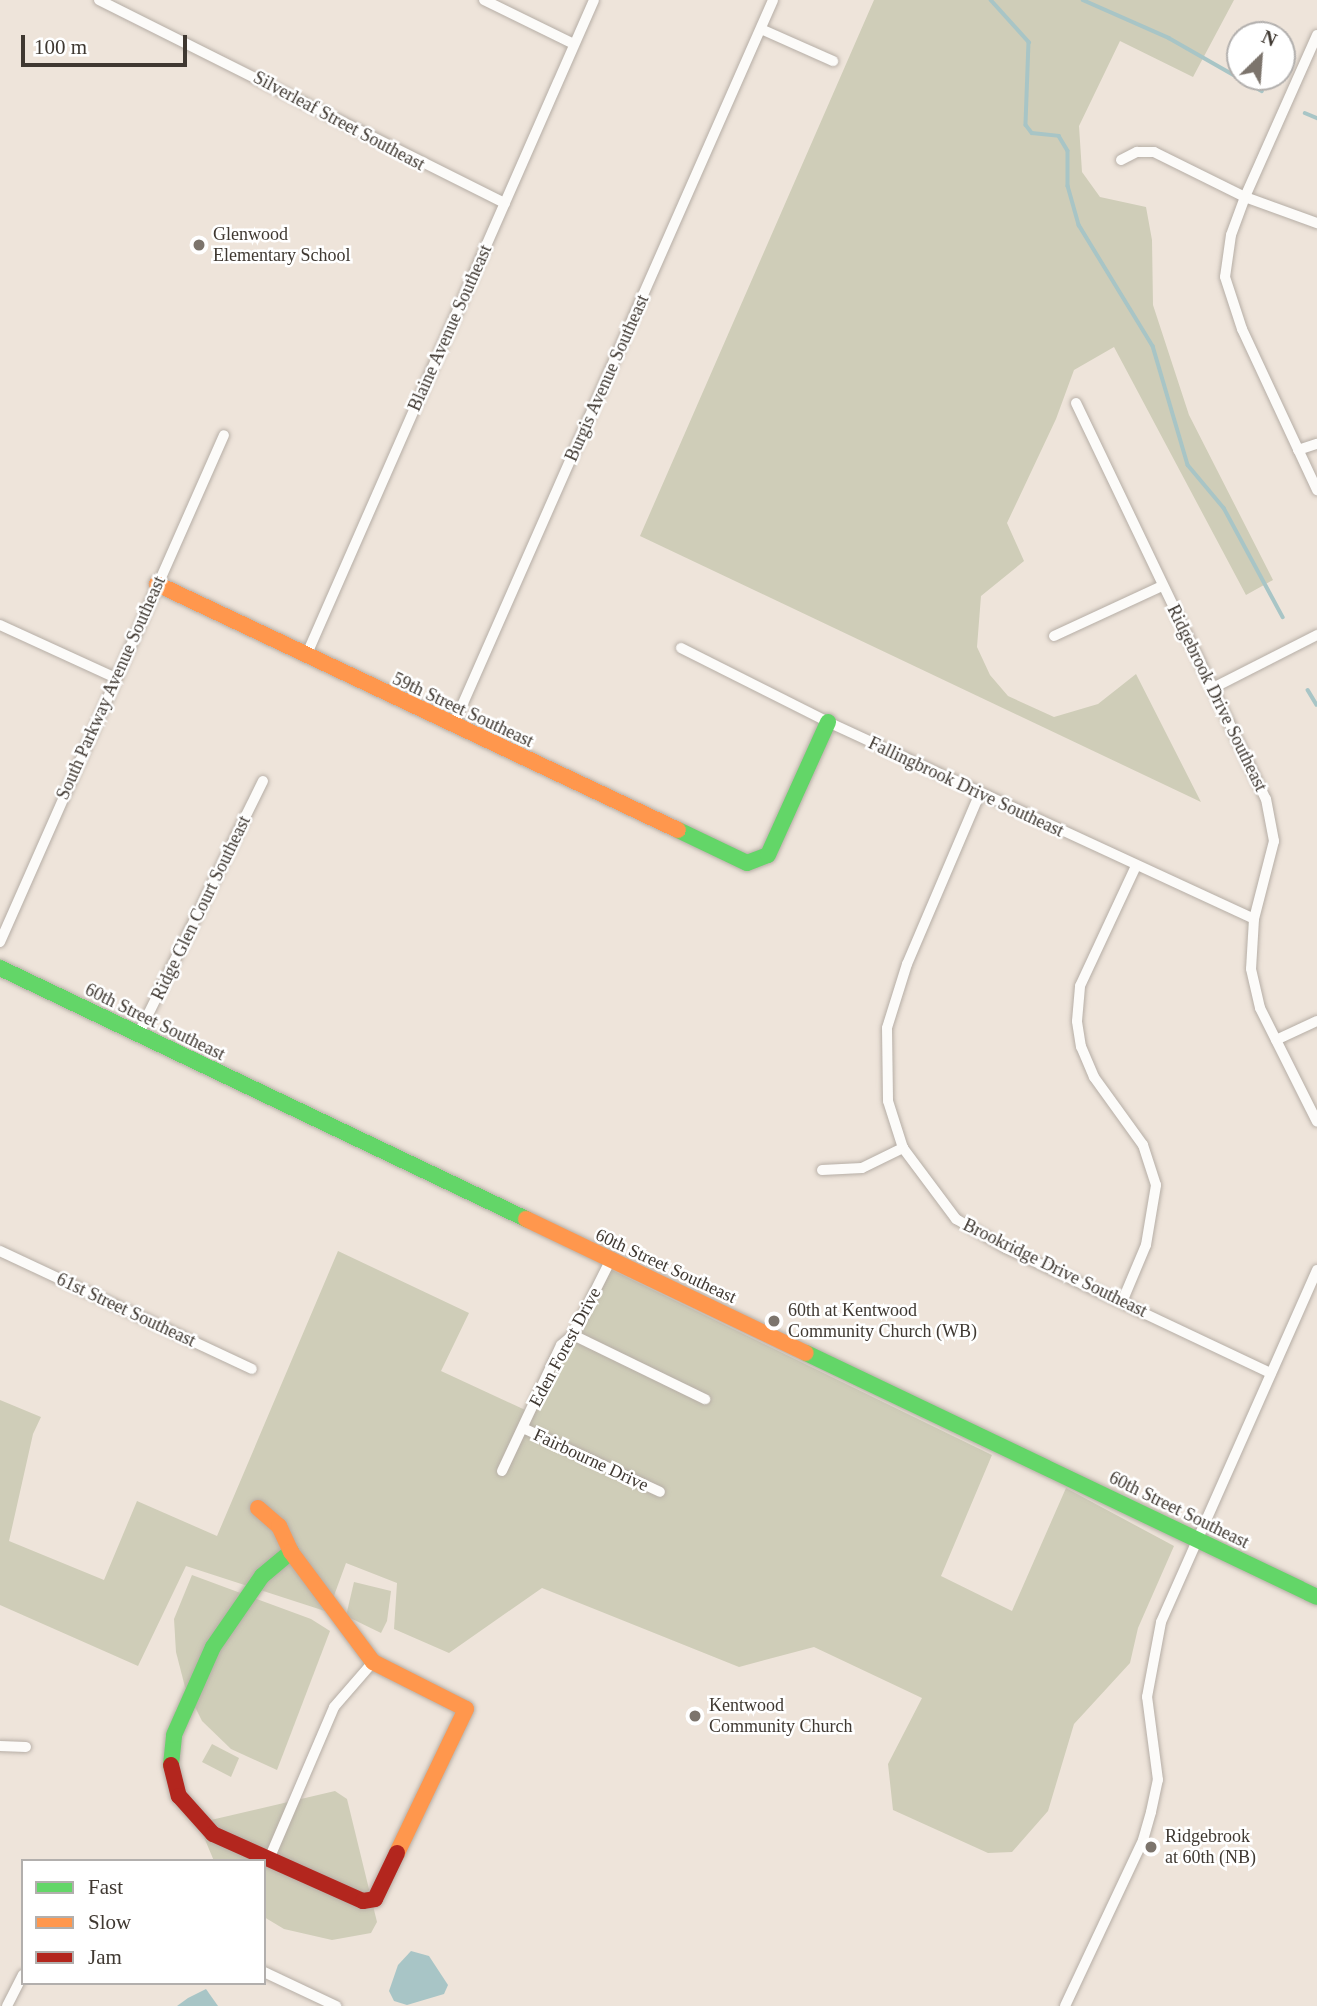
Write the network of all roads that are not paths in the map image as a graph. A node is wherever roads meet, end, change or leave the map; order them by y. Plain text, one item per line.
1 (99, 0) edge
2 (484, 0) edge
3 (594, 0) edge
4 (773, 0) edge
5 (761, 29) junction
6 (1317, 35) edge
7 (575, 44) junction
8 (833, 61) dead end
9 (1121, 160) dead end
10 (1245, 197) junction
11 (505, 203) junction
12 (1317, 223) edge
13 (1076, 403) dead end
14 (224, 435) dead end
15 (1317, 444) edge
16 (1298, 450) junction
17 (1317, 490) edge
18 (157, 584) junction
19 (1162, 586) junction
20 (0, 625) edge
21 (1317, 635) edge
22 (1054, 636) dead end
23 (681, 648) dead end
24 (306, 656) junction
25 (116, 678) junction
26 (1213, 688) junction
27 (828, 722) junction
28 (453, 726) junction
29 (263, 781) dead end
30 (980, 793) junction
31 (1136, 866) junction
32 (1254, 919) junction
33 (0, 942) edge
34 (0, 968) edge
35 (1317, 1021) edge
36 (138, 1035) junction
37 (1276, 1040) junction
38 (1317, 1122) edge
39 (903, 1148) junction
40 (821, 1170) dead end
41 (0, 1251) edge
42 (610, 1261) junction
43 (1317, 1270) edge
44 (1122, 1302) junction
45 (573, 1335) junction
46 (252, 1369) dead end
47 (1271, 1373) junction
48 (705, 1399) dead end
49 (523, 1427) junction
50 (502, 1471) dead end
51 (660, 1492) dead end
52 (258, 1508) dead end
53 (1197, 1540) junction
54 (291, 1552) junction
55 (1317, 1597) edge
56 (373, 1662) junction
57 (0, 1746) edge
58 (26, 1747) dead end
59 (269, 1859) junction
60 (266, 1973) edge
61 (21, 1979) edge
62 (6, 2006) edge
63 (336, 2006) edge
64 (1066, 2006) edge

1 - 11 street, Silverleaf Street Southeast
2 - 7 street
3 - 7 street, Blaine Avenue Southeast
4 - 5 street, Burgis Avenue Southeast
5 - 8 street
5 - 28 street, Burgis Avenue Southeast
6 - 10 street
7 - 11 street, Blaine Avenue Southeast
9 - 10 street
10 - 12 street
10 - 16 street
11 - 24 street, Blaine Avenue Southeast
13 - 19 street, Ridgebrook Drive Southeast
14 - 18 street, South Parkway Avenue Southeast
15 - 16 street
16 - 17 street
18 - 24 street, 59th Street Southeast
18 - 25 street, South Parkway Avenue Southeast
19 - 22 street
19 - 26 street, Ridgebrook Drive Southeast
20 - 25 street
21 - 26 street
23 - 27 street, Fallingbrook Drive Southeast
24 - 28 street, 59th Street Southeast
25 - 33 street, South Parkway Avenue Southeast
26 - 32 street, Ridgebrook Drive Southeast
27 - 28 street, 59th Street Southeast
27 - 30 street, Fallingbrook Drive Southeast
29 - 36 street, Ridge Glen Court Southeast
30 - 31 street, Fallingbrook Drive Southeast
30 - 39 street, Brookridge Drive Southeast
31 - 32 street, Fallingbrook Drive Southeast
31 - 44 street
32 - 37 street, Ridgebrook Drive Southeast
34 - 36 street, 60th Street Southeast
35 - 37 street
36 - 42 street, 60th Street Southeast
37 - 38 street, Ridgebrook Drive Southeast
39 - 40 street
39 - 44 street, Brookridge Drive Southeast
41 - 46 street, 61st Street Southeast
42 - 45 street, Eden Forest Drive
42 - 53 street, 60th Street Southeast
43 - 47 street
44 - 47 street, Brookridge Drive Southeast
45 - 48 street
45 - 49 street, Eden Forest Drive
47 - 53 street
49 - 50 street, Eden Forest Drive
49 - 51 street, Fairbourne Drive
52 - 54 street
53 - 55 street, 60th Street Southeast
53 - 64 street
54 - 56 street
54 - 59 street
56 - 59 street
56 - 59 street
57 - 58 street
60 - 63 street
61 - 62 street

